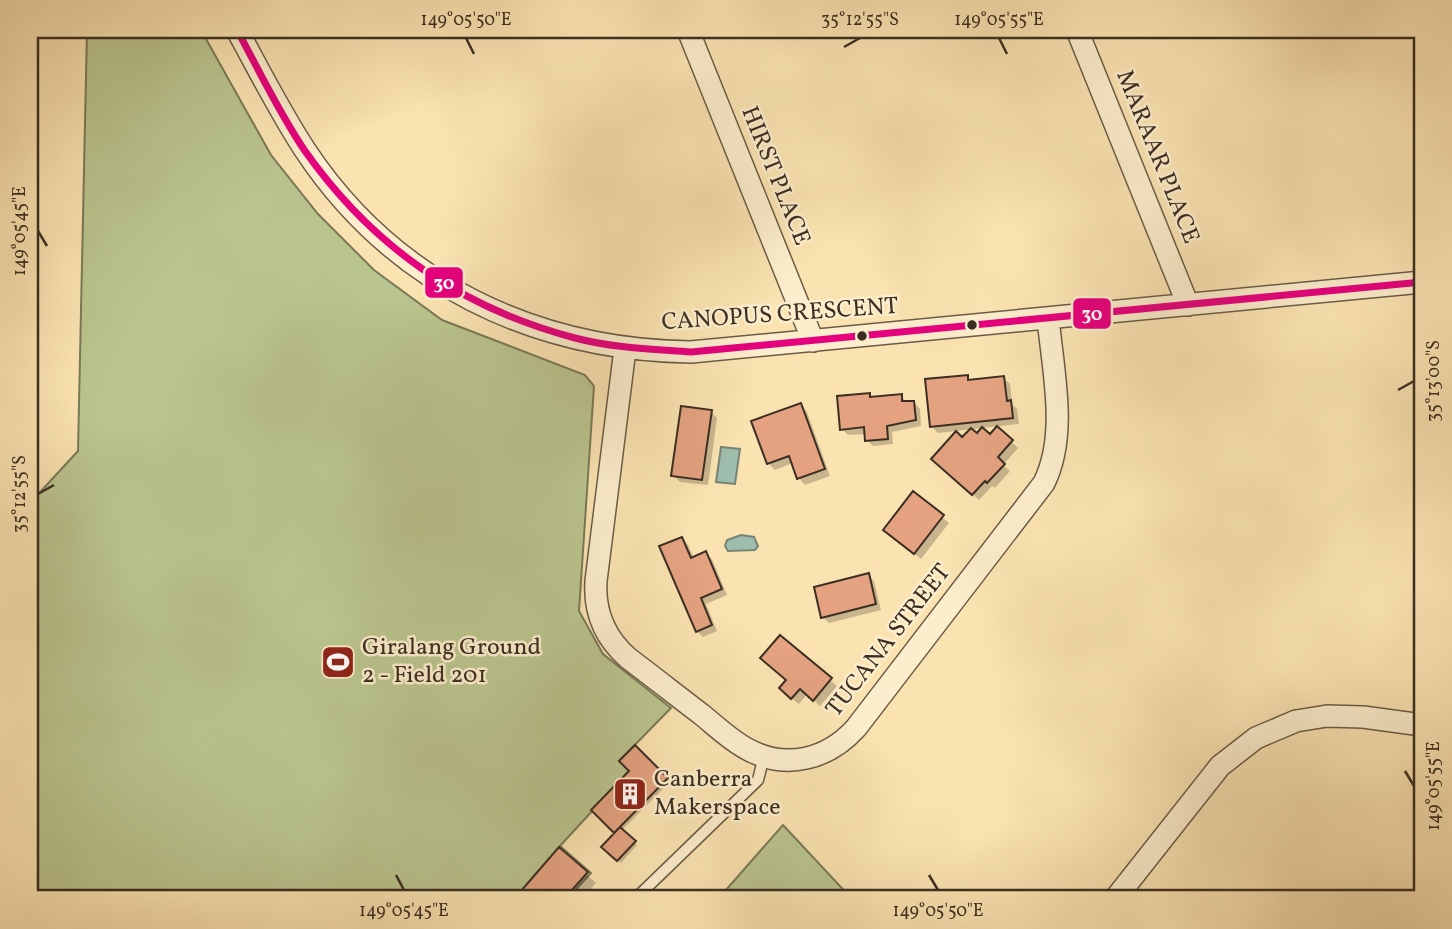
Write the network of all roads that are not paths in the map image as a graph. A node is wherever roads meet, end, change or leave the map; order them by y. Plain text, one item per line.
1 (237, 30) edge
2 (688, 30) edge
3 (1077, 30) edge
4 (1422, 282) edge
5 (1188, 305) junction
6 (1048, 318) junction
7 (813, 341) junction
8 (625, 349) junction
9 (1422, 725) edge
10 (764, 757) junction
11 (635, 899) edge
12 (1115, 899) edge

1 - 8 street, CANOPUS CRESCENT
2 - 7 street, HIRST PLACE
3 - 5 street, MARAAR PLACE
4 - 5 street, CANOPUS CRESCENT
5 - 6 street, CANOPUS CRESCENT
6 - 7 street, CANOPUS CRESCENT
6 - 10 street, TUCANA STREET
7 - 8 street, CANOPUS CRESCENT
8 - 10 street, TUCANA STREET
9 - 12 street
10 - 11 lane

